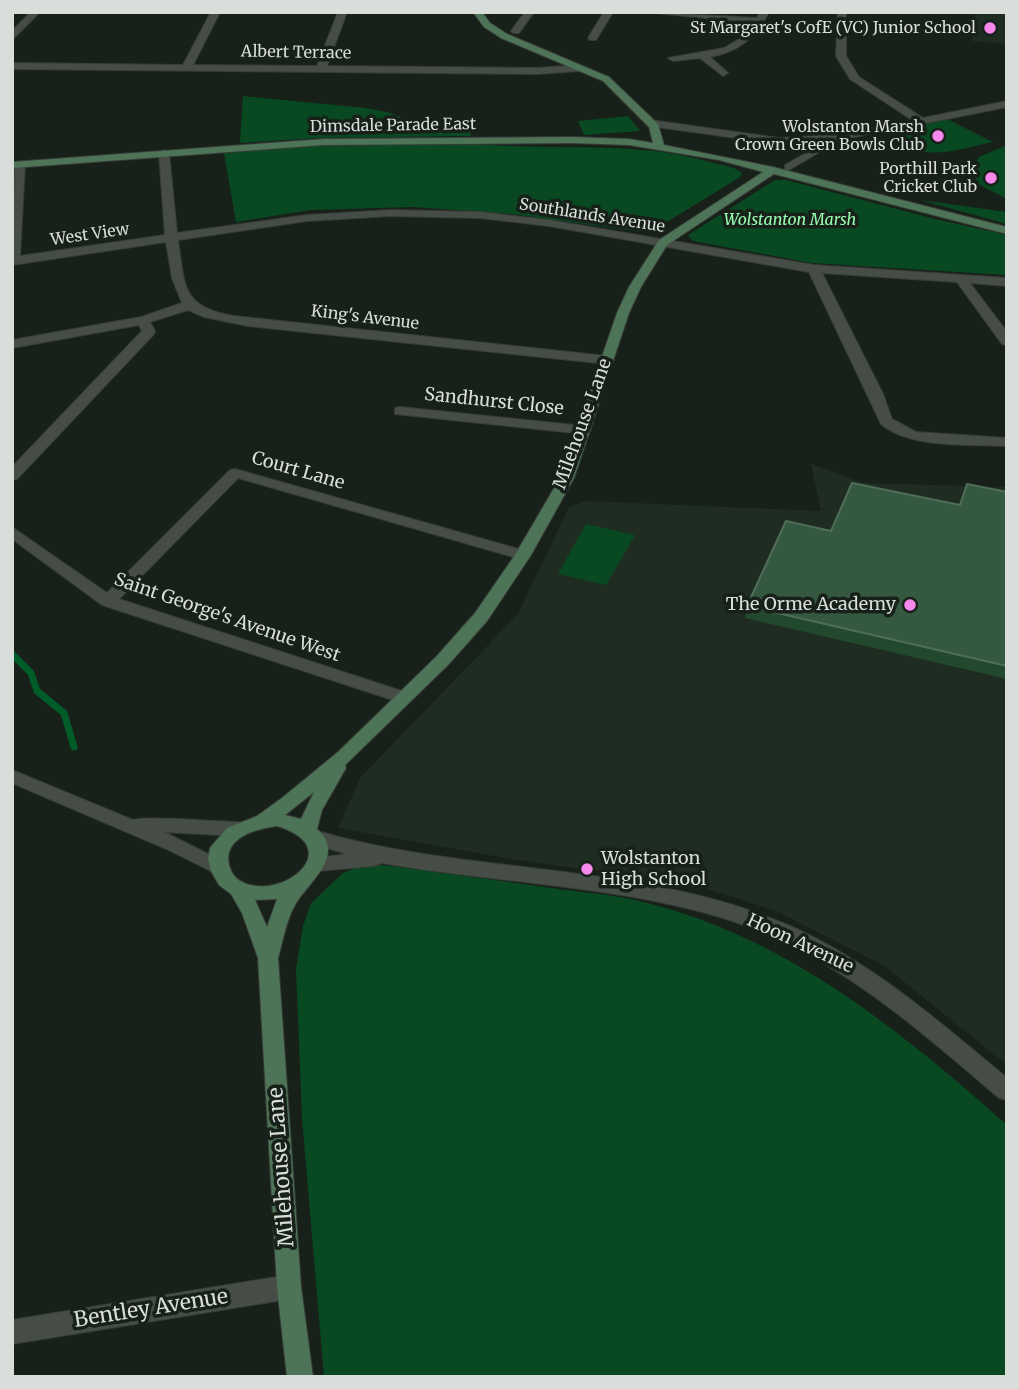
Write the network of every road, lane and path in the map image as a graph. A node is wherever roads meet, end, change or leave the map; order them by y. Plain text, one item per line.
1 (36, 12) edge
2 (216, 12) edge
3 (343, 12) edge
4 (477, 12) edge
5 (530, 12) edge
6 (608, 12) edge
7 (650, 12) edge
8 (842, 12) edge
9 (691, 14) edge
10 (763, 17) edge
11 (516, 31) dead end
12 (12, 37) edge
13 (593, 38) dead end
14 (703, 56) junction
15 (673, 58) dead end
16 (12, 66) edge
17 (186, 68) junction
18 (579, 68) junction
19 (321, 69) junction
20 (723, 73) dead end
21 (1007, 104) edge
22 (919, 120) junction
23 (650, 123) junction
24 (844, 137) junction
25 (659, 145) junction
26 (164, 153) junction
27 (16, 164) edge
28 (789, 167) dead end
29 (772, 170) junction
30 (1007, 231) edge
31 (172, 239) junction
32 (663, 243) junction
33 (13, 261) edge
34 (814, 269) junction
35 (961, 279) junction
36 (1007, 282) edge
37 (190, 305) junction
38 (143, 320) junction
39 (1007, 341) edge
40 (12, 344) edge
41 (607, 360) junction
42 (400, 411) dead end
43 (584, 430) junction
44 (1007, 442) edge
45 (12, 477) edge
46 (12, 532) edge
47 (523, 555) junction
48 (108, 601) junction
49 (405, 698) junction
50 (344, 756) junction
51 (12, 776) edge
52 (264, 820) junction
53 (120, 821) junction
54 (238, 829) junction
55 (312, 834) junction
56 (388, 857) junction
57 (318, 864) junction
58 (219, 868) junction
59 (298, 885) junction
60 (238, 889) junction
61 (268, 958) junction
62 (1007, 1091) edge
63 (289, 1287) junction
64 (12, 1332) edge
65 (300, 1377) edge

1 - 12 street
2 - 17 street
3 - 19 street
4 - 18 main road
5 - 11 street
6 - 13 street
7 - 9 street
8 - 22 street
9 - 10 street
10 - 14 street
14 - 15 street
14 - 20 street
16 - 17 street, Albert Terrace
17 - 19 street, Albert Terrace
18 - 19 street, Albert Terrace
18 - 23 main road
21 - 22 street
22 - 24 street
23 - 24 street
23 - 25 main road
24 - 28 street
25 - 26 main road, Dimsdale Parade East
25 - 29 main road, Dimsdale Parade East
26 - 27 main road, Dimsdale Parade East
26 - 31 street
27 - 33 street
29 - 30 main road, Dimsdale Parade East
29 - 32 main road, Milehouse Lane
31 - 32 street, Southlands Avenue
31 - 33 street, West View
31 - 37 street
32 - 34 street, Southlands Avenue
32 - 41 main road, Milehouse Lane
34 - 35 street, Southlands Avenue
34 - 44 street
35 - 36 street, Southlands Avenue
35 - 39 street
37 - 38 street
37 - 41 street, King's Avenue
38 - 40 street
38 - 45 street
41 - 43 main road, Milehouse Lane
42 - 43 street, Sandhurst Close
43 - 47 main road, Milehouse Lane
46 - 48 street, Saint George's Avenue West
47 - 48 street, Court Lane
47 - 49 main road, Milehouse Lane
48 - 49 street, Saint George's Avenue West
49 - 50 main road, Milehouse Lane
50 - 52 main road, Milehouse Lane
50 - 55 main road, Milehouse Lane
51 - 53 street
52 - 54 main road
52 - 55 main road
53 - 54 street
53 - 58 street
54 - 58 main road
55 - 56 street, Hoon Avenue
55 - 57 main road
56 - 57 street, Hoon Avenue
56 - 62 street, Hoon Avenue
57 - 59 main road
58 - 60 main road
59 - 60 main road
59 - 61 main road, Milehouse Lane
60 - 61 main road, Milehouse Lane
61 - 63 main road, Milehouse Lane
63 - 64 street, Bentley Avenue
63 - 65 main road, Milehouse Lane

